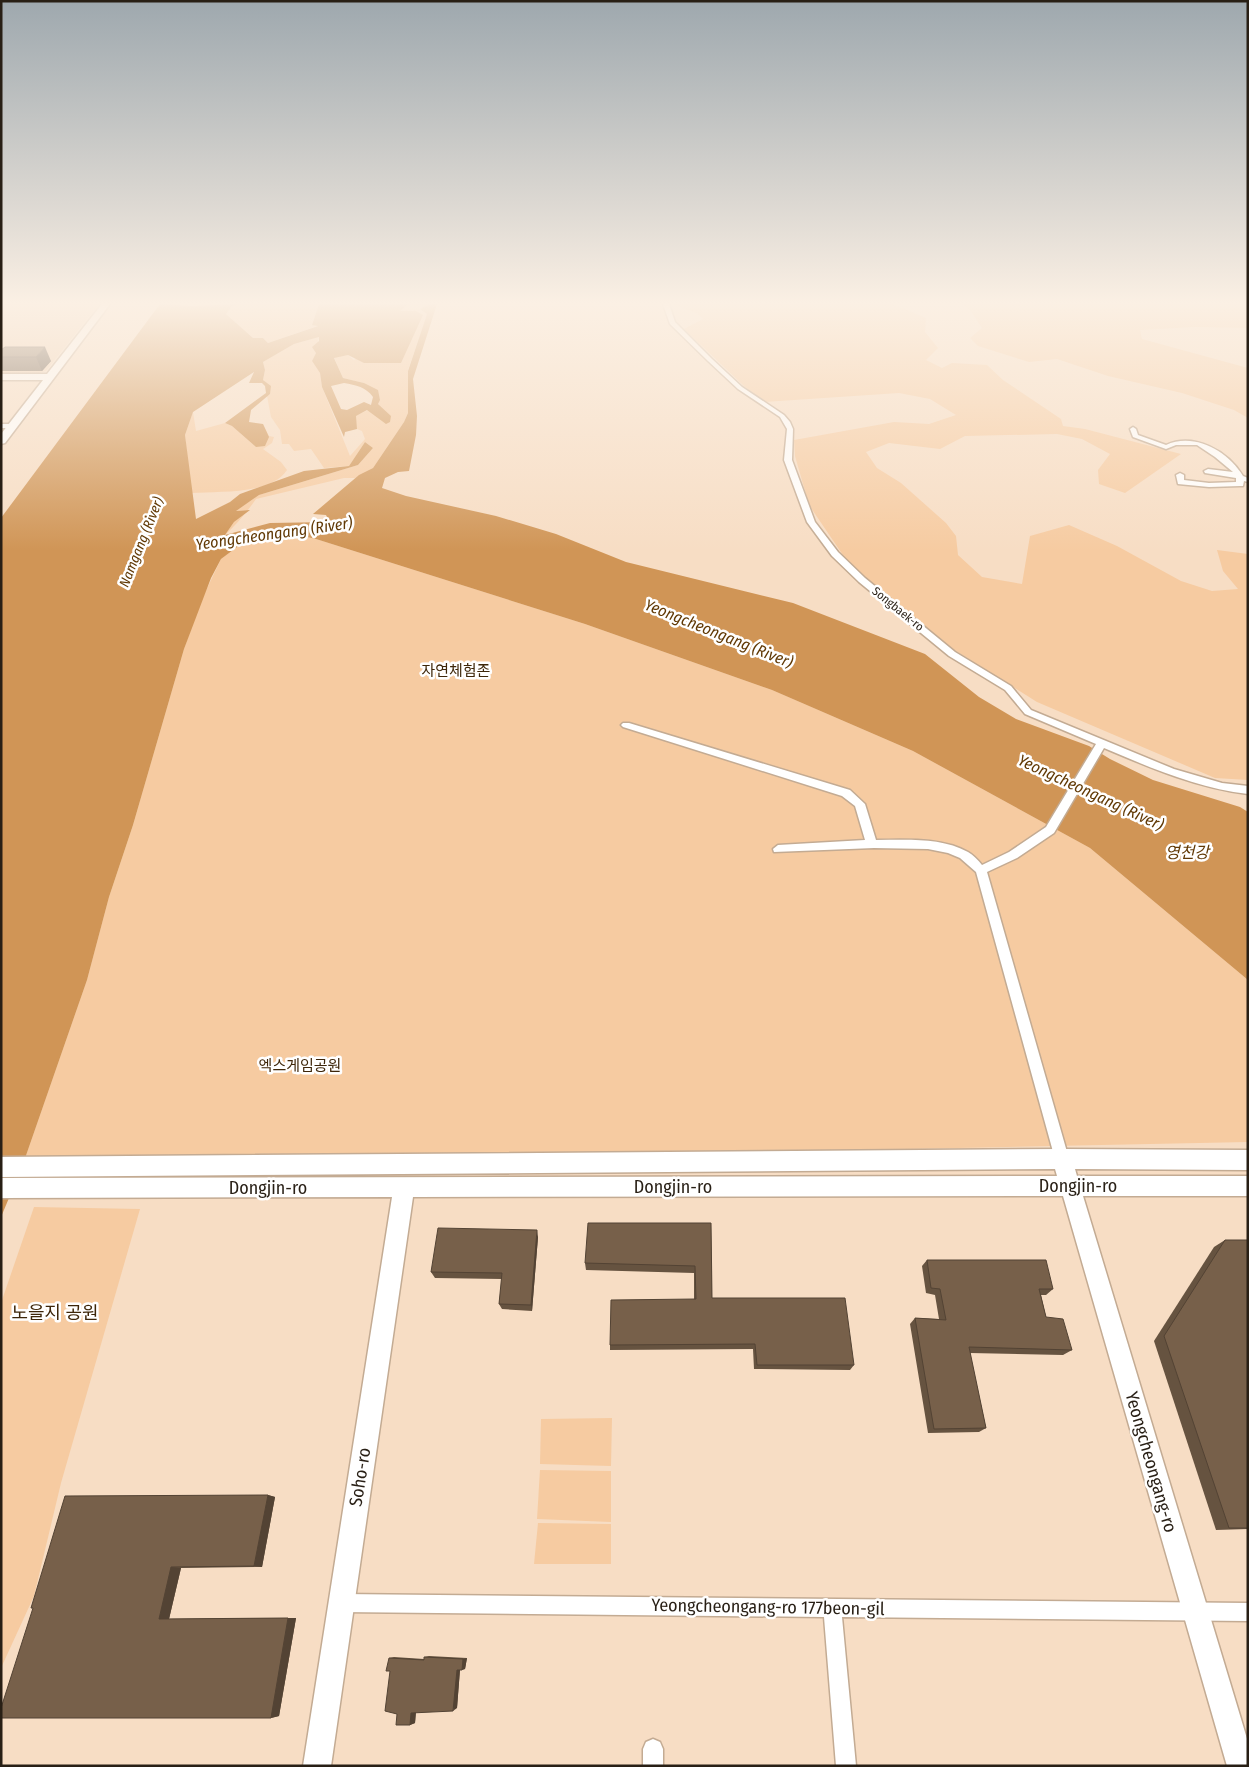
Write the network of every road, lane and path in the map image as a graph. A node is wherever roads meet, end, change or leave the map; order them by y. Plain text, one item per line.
1 (43, 386) edge
2 (738, 386) edge
3 (1, 426) edge
4 (13, 426) junction
5 (1134, 429) dead end
6 (1193, 436) dead end
7 (1, 441) edge
8 (1198, 443) junction
9 (1208, 471) dead end
10 (1180, 475) dead end
11 (1242, 478) edge
12 (1209, 485) junction
13 (1214, 493) dead end
14 (626, 726) dead end
15 (1102, 742) junction
16 (1248, 790) edge
17 (872, 844) junction
18 (778, 849) dead end
19 (981, 870) junction
20 (1062, 1159) junction
21 (1248, 1160) edge
22 (105, 1166) joint
23 (1, 1167) edge
24 (1070, 1186) junction
25 (1248, 1186) edge
26 (1, 1188) edge
27 (404, 1188) junction
28 (341, 1603) junction
29 (832, 1608) junction
30 (1194, 1611) junction
31 (1248, 1612) edge
32 (317, 1766) edge
33 (846, 1766) edge
34 (1240, 1766) edge

1 - 4 street
2 - 15 street, Songbaek-ro
3 - 4 street
4 - 7 street
5 - 8 street
6 - 8 street
8 - 11 street
9 - 11 street
10 - 12 street
11 - 12 street
12 - 13 street
14 - 17 street
15 - 16 street, Songbaek-ro
15 - 19 street
17 - 18 street
17 - 19 street
19 - 20 street
20 - 21 street, Dongjin-ro
20 - 22 street, Dongjin-ro
20 - 24 street, Yeongcheongang-ro
22 - 23 street
24 - 25 street, Dongjin-ro
24 - 27 street, Dongjin-ro
24 - 30 street, Yeongcheongang-ro
26 - 27 street, Dongjin-ro
27 - 28 street, Soho-ro
28 - 29 street, Yeongcheongang-ro 177beon-gil
28 - 32 street, Soho-ro
29 - 30 street, Yeongcheongang-ro 177beon-gil
29 - 33 street
30 - 31 street, Yeongcheongang-ro 177beon-gil
30 - 34 street, Yeongcheongang-ro

